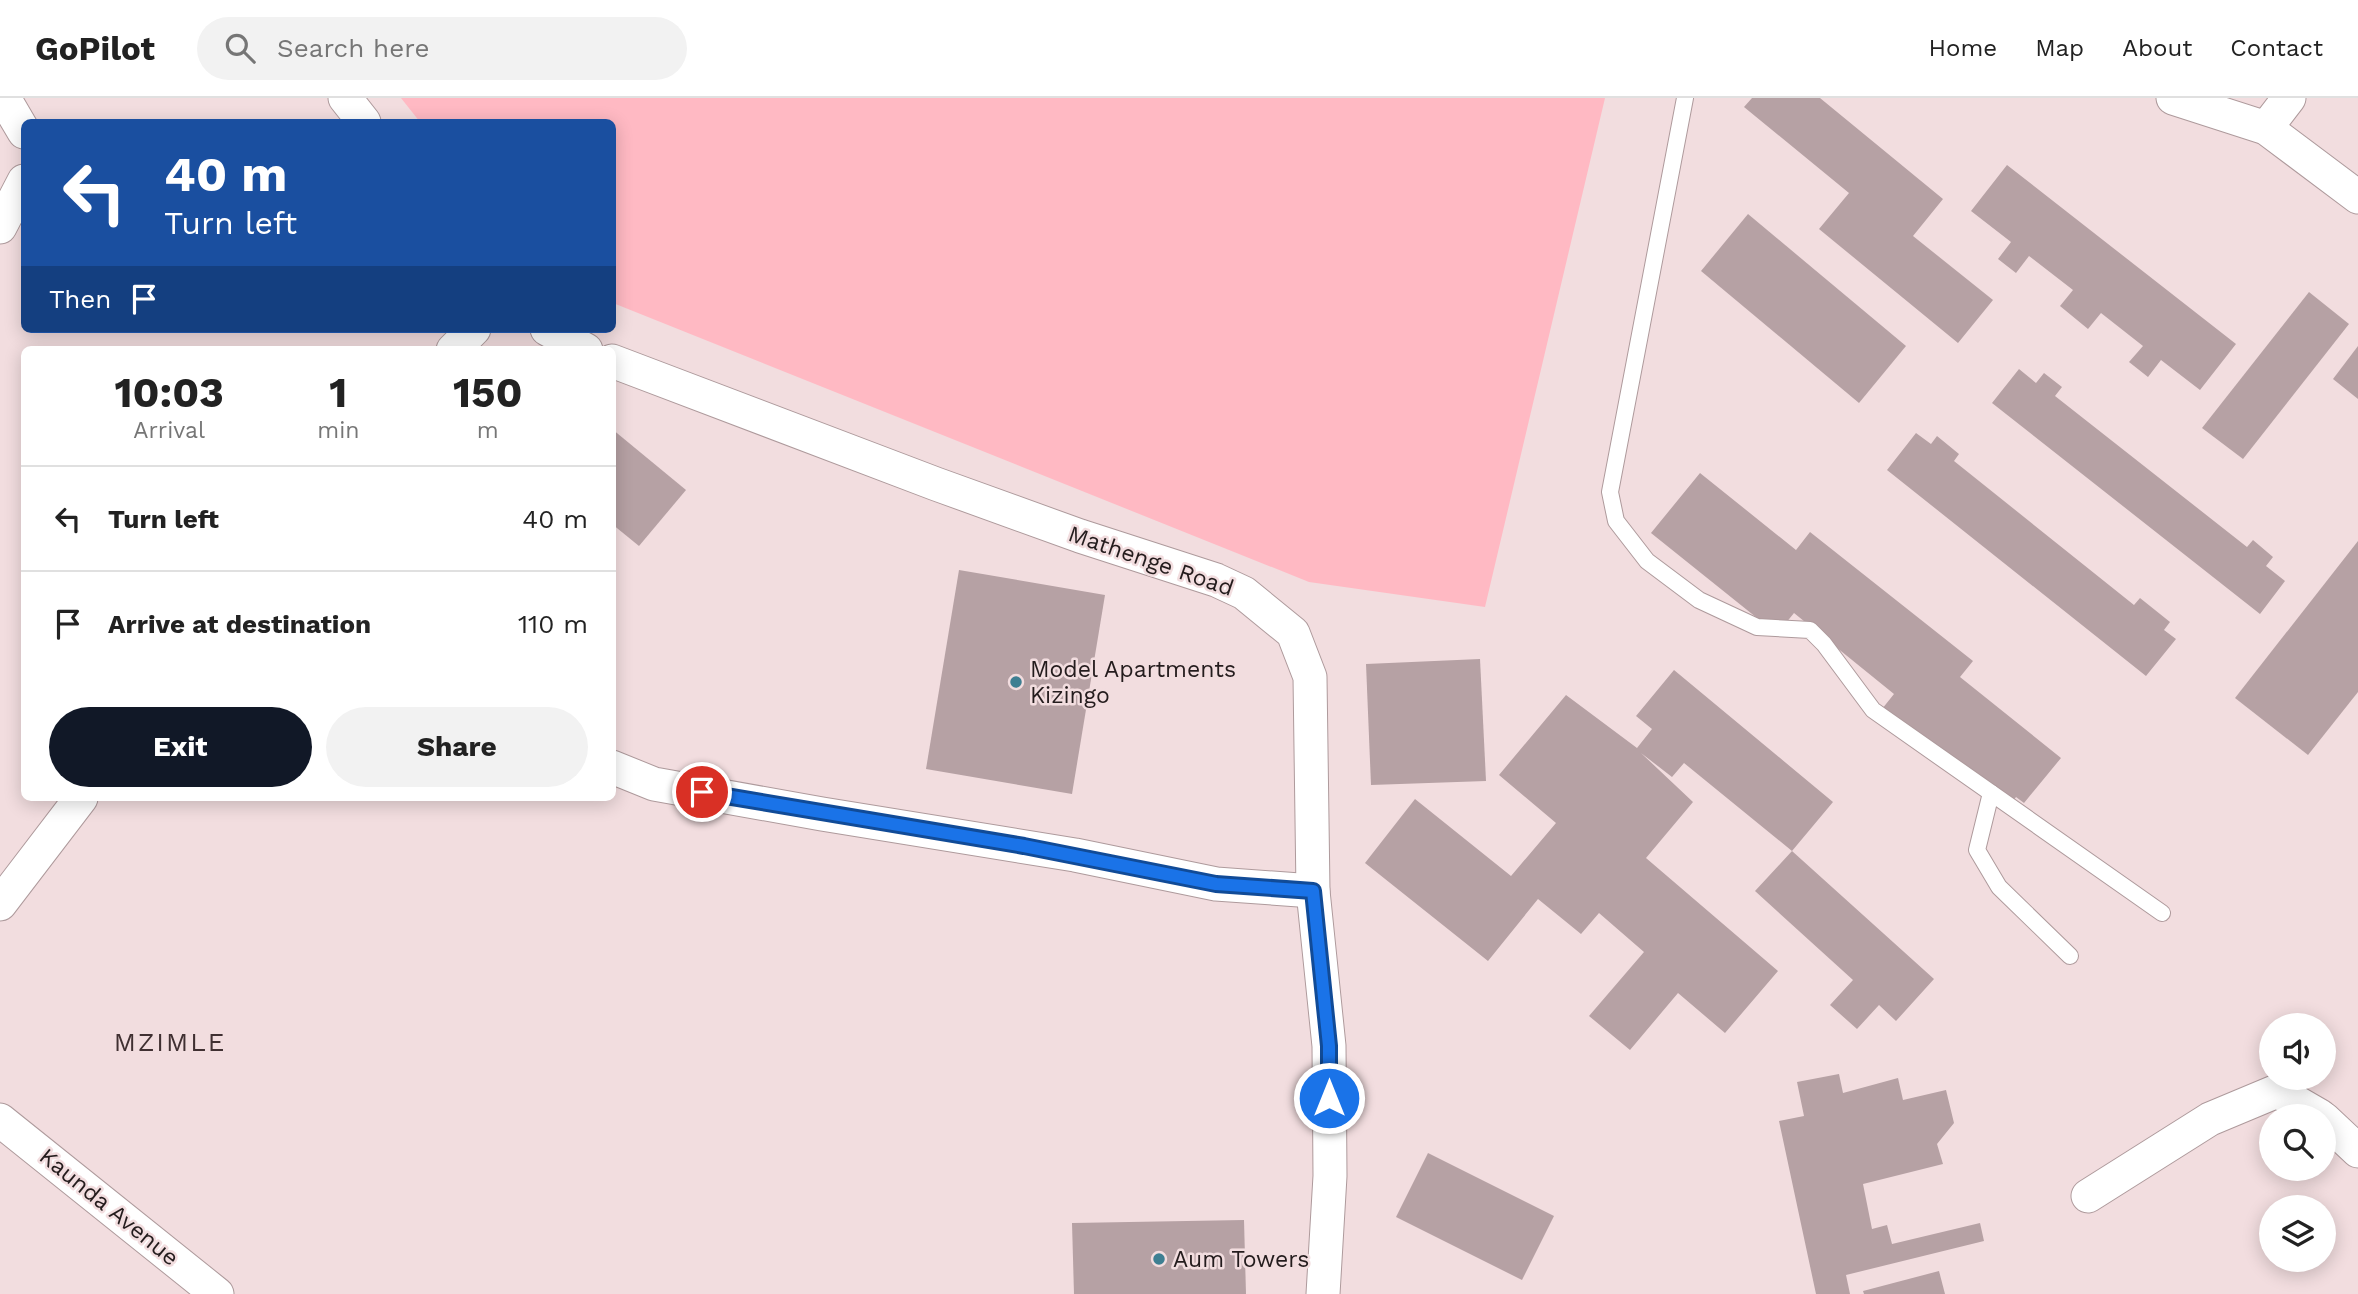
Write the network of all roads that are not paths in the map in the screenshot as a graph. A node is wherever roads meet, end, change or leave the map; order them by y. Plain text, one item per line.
1 (4, 98) edge
2 (345, 98) edge
3 (1685, 98) edge
4 (2173, 98) edge
5 (2289, 98) edge
6 (362, 119) edge
7 (21, 127) edge
8 (2266, 128) junction
9 (21, 187) edge
10 (2358, 197) edge
11 (0, 227) edge
12 (470, 333) edge
13 (554, 333) edge
14 (457, 346) edge
15 (579, 346) edge
16 (616, 362) edge
17 (616, 769) edge
18 (1991, 793) junction
19 (79, 801) edge
20 (1313, 891) junction
21 (0, 904) edge
22 (2162, 913) dead end
23 (2070, 956) dead end
24 (2299, 1104) edge
25 (0, 1120) edge
26 (2336, 1130) edge
27 (2358, 1151) edge
28 (2088, 1196) dead end
29 (218, 1294) edge
30 (1324, 1294) edge

1 - 7 street
2 - 6 street
3 - 18 lane
4 - 8 street
5 - 8 street
8 - 10 street
9 - 11 street
12 - 14 street
13 - 15 street
16 - 20 street, Mathenge Road
17 - 20 street
18 - 22 lane
18 - 23 lane
19 - 21 street
20 - 30 street, Mathenge Road
24 - 28 street
25 - 29 street, Kaunda Avenue
26 - 27 street

